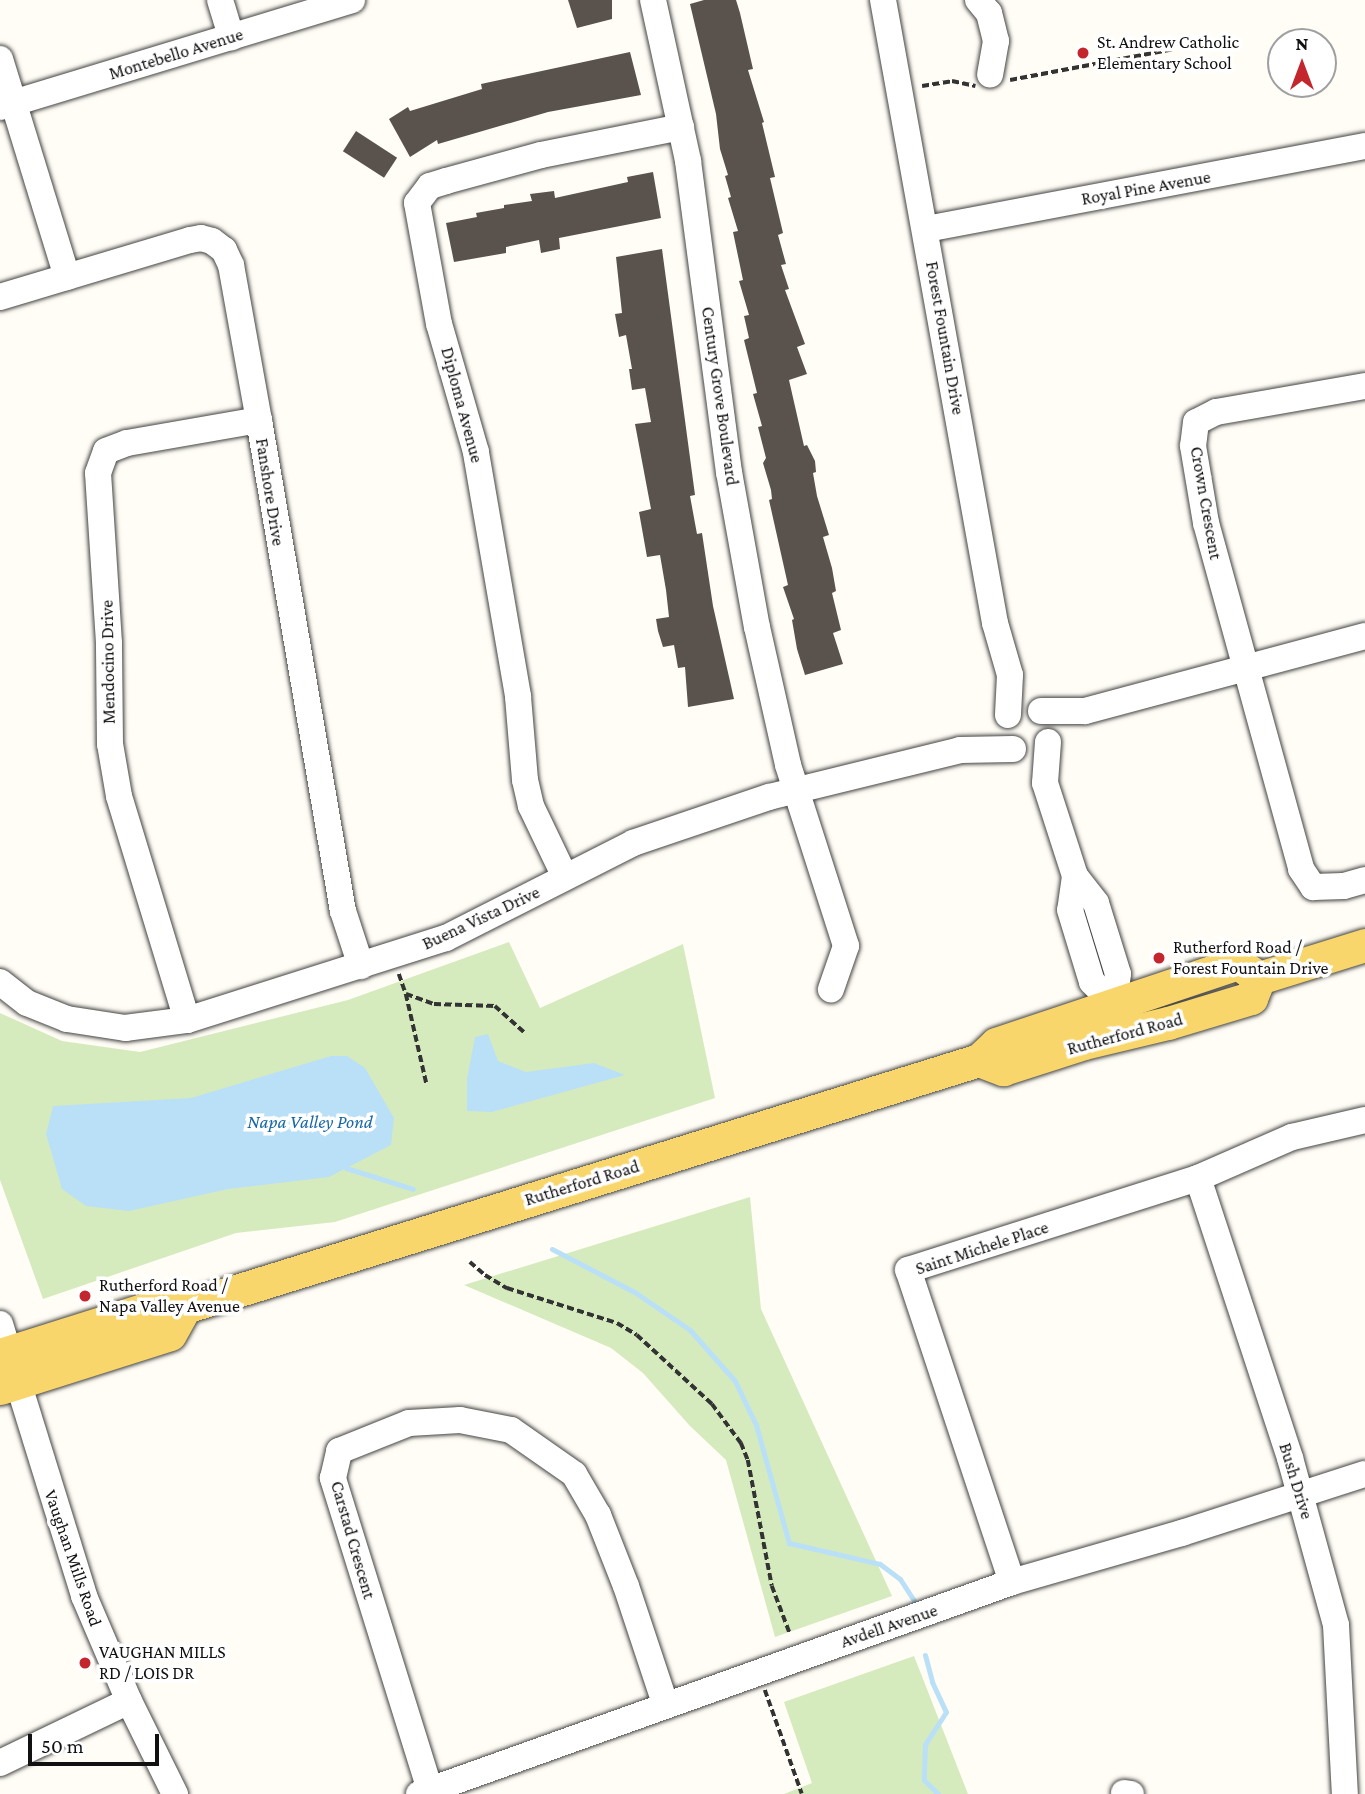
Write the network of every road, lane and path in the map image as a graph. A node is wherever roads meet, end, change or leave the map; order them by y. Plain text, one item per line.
1 (220, 0) edge
2 (352, 0) edge
3 (653, 0) edge
4 (883, 0) edge
5 (978, 0) edge
6 (231, 37) junction
7 (1174, 49) dead end
8 (0, 59) edge
9 (991, 80) junction
10 (922, 86) dead end
11 (6, 105) edge
12 (681, 127) junction
13 (1365, 146) edge
14 (926, 229) junction
15 (67, 277) junction
16 (0, 297) edge
17 (1365, 386) edge
18 (259, 420) junction
19 (1365, 636) edge
20 (1245, 669) junction
21 (1010, 675) junction
22 (1039, 710) junction
23 (1085, 711) junction
24 (1006, 719) junction
25 (1049, 740) junction
26 (960, 750) junction
27 (1014, 750) junction
28 (1045, 783) junction
29 (795, 791) junction
30 (565, 877) junction
31 (1365, 880) edge
32 (1365, 945) edge
33 (361, 966) junction
34 (397, 968) dead end
35 (0, 982) edge
36 (831, 989) dead end
37 (406, 993) junction
38 (1118, 1019) junction
39 (187, 1020) junction
40 (524, 1032) dead end
41 (427, 1086) dead end
42 (1365, 1120) edge
43 (1198, 1178) junction
44 (470, 1262) dead end
45 (5, 1360) edge
46 (1365, 1474) edge
47 (1300, 1494) junction
48 (1012, 1582) junction
49 (790, 1634) dead end
50 (764, 1688) dead end
51 (129, 1701) junction
52 (666, 1706) junction
53 (0, 1763) edge
54 (424, 1792) edge
55 (175, 1794) edge
56 (802, 1794) edge
57 (1345, 1794) edge
58 (1357, 1794) edge
59 (1365, 1794) edge

1 - 6 street
2 - 6 street, Montebello Avenue
3 - 12 street, Century Grove Boulevard
4 - 14 street, Forest Fountain Drive
5 - 9 street
6 - 11 street, Montebello Avenue
7 - 9 path
8 - 11 street
9 - 10 path
11 - 15 street
12 - 29 street, Century Grove Boulevard
12 - 30 street, Diploma Avenue
13 - 14 street, Royal Pine Avenue
14 - 21 street, Forest Fountain Drive
15 - 16 street, Fanshore Drive
15 - 18 street, Fanshore Drive
17 - 20 street, Crown Crescent
18 - 33 street, Fanshore Drive
18 - 39 street, Mendocino Drive
19 - 20 street
20 - 23 street
20 - 31 street
21 - 22 street, Forest Fountain Drive
21 - 24 street, Forest Fountain Drive
22 - 23 street
22 - 24 street
22 - 25 street
23 - 25 street
24 - 26 street, Buena Vista Drive
24 - 27 street
25 - 27 street
25 - 28 street
26 - 27 street, Buena Vista Drive
26 - 29 street, Buena Vista Drive
27 - 28 street
28 - 38 street
29 - 30 street, Buena Vista Drive
29 - 36 street, Century Grove Boulevard
30 - 33 street, Buena Vista Drive
32 - 38 main road, Rutherford Road
33 - 39 street, Buena Vista Drive
34 - 37 path
35 - 39 street, Buena Vista Drive
37 - 40 path
37 - 41 path
38 - 45 main road, Rutherford Road
42 - 43 street, Saint Michele Place
43 - 47 street, Bush Drive
43 - 48 street, Saint Michele Place
44 - 49 path
45 - 51 street, Vaughan Mills Road
46 - 47 street, Avdell Avenue
47 - 48 street, Avdell Avenue
47 - 57 street, Bush Drive
48 - 52 street, Avdell Avenue
50 - 56 path
51 - 53 street
51 - 55 street, Vaughan Mills Road
52 - 54 street, Avdell Avenue
52 - 54 street, Carstad Crescent
58 - 59 street

